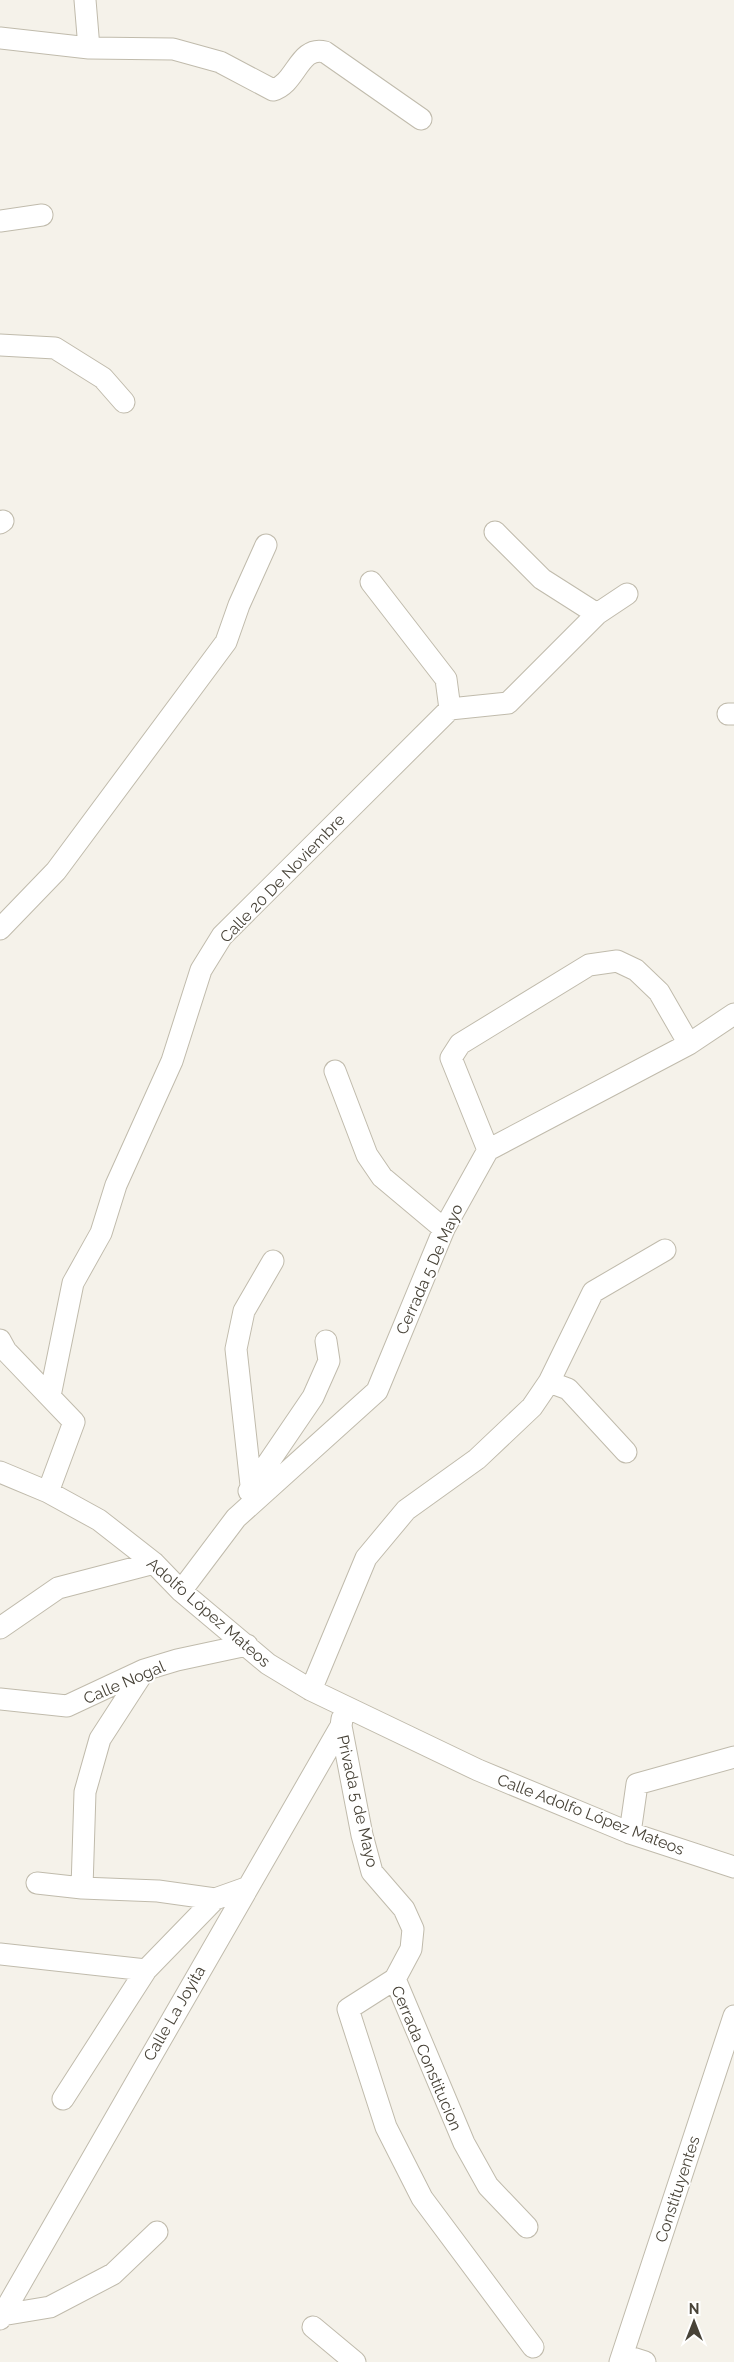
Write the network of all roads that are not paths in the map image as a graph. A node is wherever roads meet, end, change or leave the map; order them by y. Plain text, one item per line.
1 (85, 0) edge
2 (0, 38) edge
3 (89, 48) junction
4 (421, 120) dead end
5 (42, 215) dead end
6 (0, 221) edge
7 (0, 345) edge
8 (124, 402) dead end
9 (495, 532) dead end
10 (266, 545) dead end
11 (371, 582) dead end
12 (627, 594) dead end
13 (598, 614) junction
14 (450, 709) junction
15 (0, 929) edge
16 (734, 1014) edge
17 (689, 1044) junction
18 (334, 1071) dead end
19 (488, 1150) junction
20 (444, 1229) junction
21 (665, 1250) dead end
22 (273, 1262) dead end
23 (0, 1340) edge
24 (326, 1341) dead end
25 (549, 1382) junction
26 (50, 1396) junction
27 (626, 1452) dead end
28 (0, 1472) edge
29 (252, 1486) junction
30 (48, 1492) junction
31 (236, 1518) junction
32 (154, 1563) junction
33 (181, 1591) junction
34 (5, 1620) edge
35 (247, 1645) junction
36 (144, 1670) junction
37 (311, 1690) junction
38 (0, 1699) edge
39 (342, 1716) junction
40 (734, 1757) edge
41 (478, 1770) joint
42 (630, 1833) junction
43 (734, 1867) edge
44 (37, 1883) dead end
45 (82, 1888) junction
46 (246, 1888) junction
47 (215, 1899) junction
48 (0, 1954) edge
49 (146, 1970) junction
50 (395, 1979) junction
51 (734, 2016) edge
52 (63, 2099) dead end
53 (527, 2227) dead end
54 (157, 2232) dead end
55 (1, 2317) edge
56 (313, 2327) dead end
57 (534, 2347) dead end
58 (621, 2359) edge
59 (355, 2362) edge
60 (646, 2362) edge

1 - 3 street
2 - 3 street
3 - 4 street
5 - 6 street
7 - 8 street
9 - 13 street
10 - 15 street
11 - 14 street
12 - 13 street
13 - 14 street
14 - 26 street, Calle 20 De Noviembre
16 - 17 street
17 - 19 street
17 - 19 street
18 - 20 street
19 - 20 street, Cerrada 5 De Mayo
20 - 31 street, Cerrada 5 De Mayo
21 - 25 street
22 - 29 street
23 - 26 street
24 - 29 street
25 - 27 street
25 - 37 street
26 - 30 street
28 - 30 street, Adolfo López Mateos
29 - 31 street
30 - 32 street, Adolfo López Mateos
31 - 33 street, Cerrada 5 De Mayo
32 - 33 street, Adolfo López Mateos
32 - 34 street
33 - 35 street, Adolfo López Mateos
35 - 36 street, Calle Nogal
35 - 37 street, Adolfo López Mateos
36 - 38 street, Calle Nogal
36 - 45 street
37 - 39 street, Adolfo López Mateos
39 - 41 street, Adolfo López Mateos
39 - 46 street, Calle La Joyita
39 - 50 street, Privada 5 de Mayo
40 - 42 street
41 - 42 street, Calle Adolfo López Mateos
42 - 43 street, Calle Adolfo López Mateos
44 - 45 street
45 - 47 street
46 - 47 street
46 - 55 street, Calle La Joyita
47 - 49 street
48 - 49 street
49 - 52 street
50 - 53 street, Cerrada Constitucion
50 - 57 street, Cerrada Constitucion
51 - 58 street, Constituyentes
54 - 55 street
56 - 59 street
58 - 60 street

